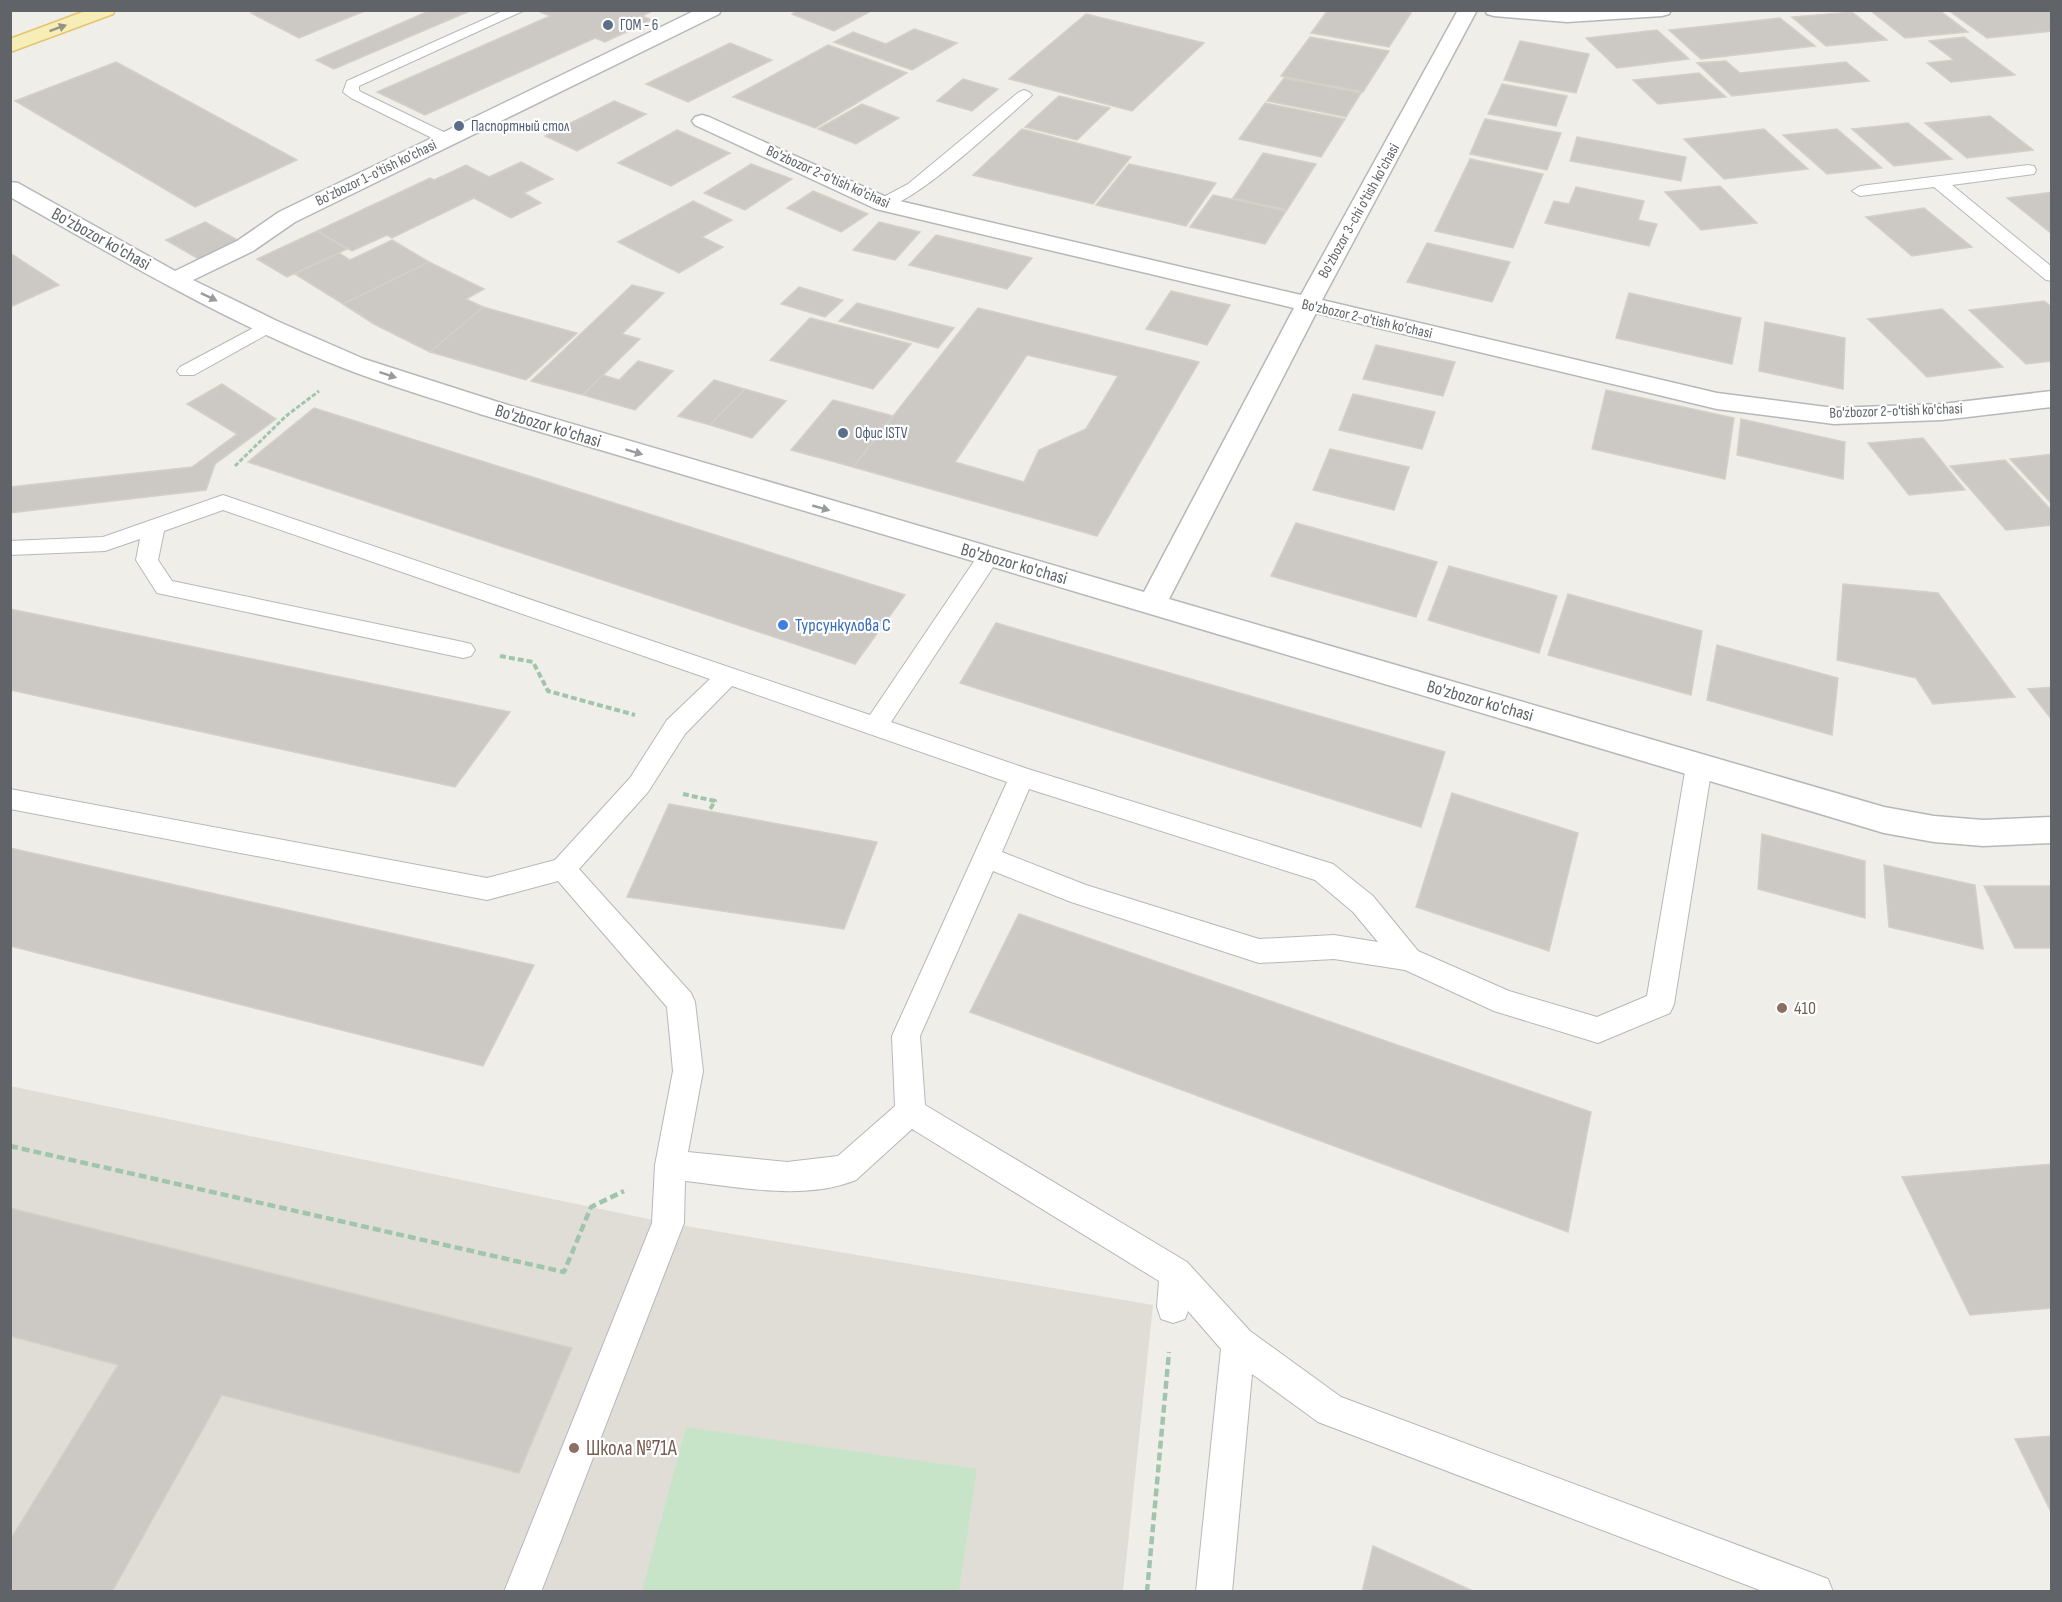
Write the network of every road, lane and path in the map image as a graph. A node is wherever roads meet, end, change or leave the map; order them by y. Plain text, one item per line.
1 (106, 10) edge
2 (518, 10) edge
3 (712, 10) edge
4 (1468, 10) edge
5 (1494, 10) edge
6 (1662, 10) edge
7 (10, 46) edge
8 (1024, 94) dead end
9 (702, 120) dead end
10 (446, 139) junction
11 (2028, 170) dead end
12 (1938, 182) junction
13 (10, 188) edge
14 (1860, 191) dead end
15 (884, 204) junction
16 (2052, 276) edge
17 (174, 280) junction
18 (1308, 305) junction
19 (268, 326) junction
20 (355, 364) junction
21 (187, 371) dead end
22 (2052, 399) edge
23 (223, 502) junction
24 (154, 527) junction
25 (10, 548) edge
26 (989, 556) junction
27 (1152, 604) junction
28 (463, 650) joint
29 (728, 676) junction
30 (676, 727) junction
31 (875, 727) junction
32 (1700, 766) junction
33 (1022, 777) junction
34 (10, 799) edge
35 (2052, 830) edge
36 (987, 857) junction
37 (563, 869) junction
38 (1408, 959) junction
39 (910, 1112) junction
40 (10, 1146) edge
41 (670, 1165) junction
42 (1175, 1290) junction
43 (1238, 1343) junction
44 (522, 1592) edge
45 (1147, 1592) edge
46 (1214, 1592) edge
47 (1815, 1592) edge

7 -> 1 main road
2 - 10 lane
3 - 10 street, Bo'zbozor 1-o'tish ko'chasi
4 - 18 street, Bo'zbozor 3-chi o'tish ko'chasi
5 - 6 street
8 - 15 lane
9 - 15 street, Bo'zbozor 2-o'tish ko'chasi
10 - 17 street, Bo'zbozor 1-o'tish ko'chasi
11 - 12 lane
12 - 14 lane
12 - 16 lane
13 - 17 street, Bo'zbozor ko'chasi
15 - 18 street, Bo'zbozor 2-o'tish ko'chasi
17 -> 19 street, Bo'zbozor ko'chasi
18 - 22 street, Bo'zbozor 2-o'tish ko'chasi
18 - 27 street, Bo'zbozor 3-chi o'tish ko'chasi
19 - 20 street, Bo'zbozor ko'chasi
19 - 21 lane
20 - 23 path
20 -> 26 street, Bo'zbozor ko'chasi
23 - 24 lane
23 - 29 lane
24 - 25 lane
24 - 28 lane
26 - 27 street, Bo'zbozor ko'chasi
26 - 31 lane
27 - 32 street, Bo'zbozor ko'chasi
28 - 30 path
29 - 30 lane
29 - 31 lane
30 - 37 lane
31 - 33 lane
32 - 35 street, Bo'zbozor ko'chasi
32 - 38 lane
33 - 36 lane
33 - 38 lane
34 - 37 lane
36 - 38 lane
36 - 39 lane
37 - 41 lane
39 - 41 lane
39 - 42 lane
40 - 41 path
41 - 44 lane
42 - 43 lane
42 - 45 path
43 - 46 lane
43 - 47 lane

